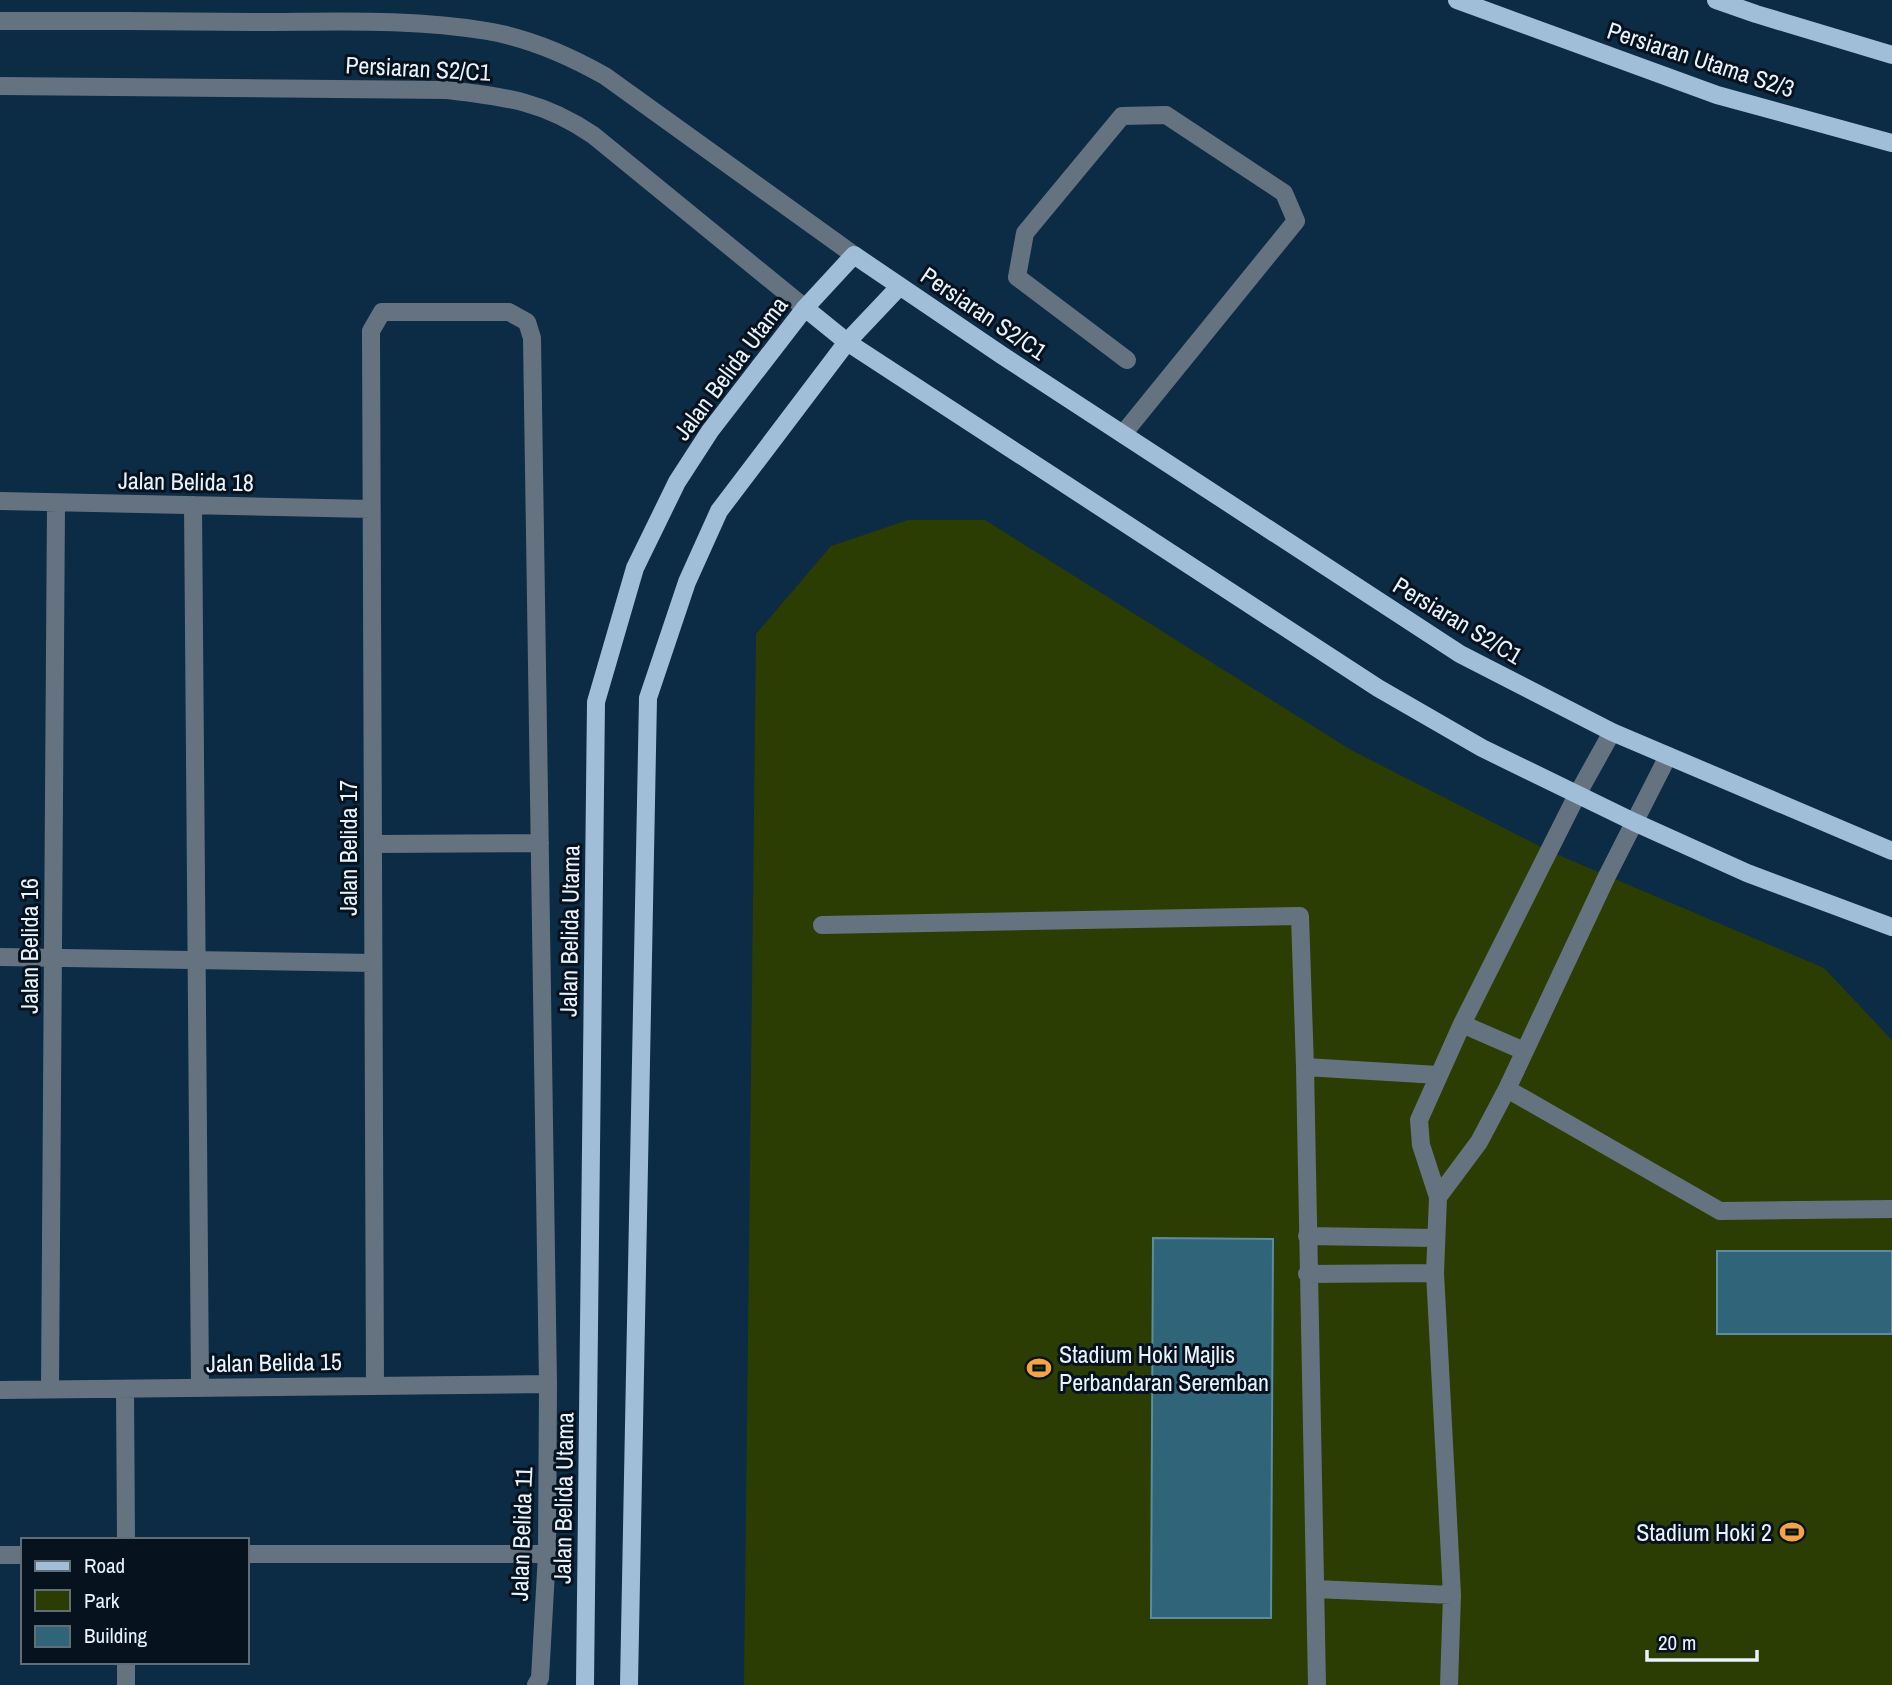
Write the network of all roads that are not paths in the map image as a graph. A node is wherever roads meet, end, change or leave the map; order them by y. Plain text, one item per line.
1 (1457, 0) edge
2 (1716, 0) edge
3 (0, 21) edge
4 (1892, 55) edge
5 (0, 86) edge
6 (1892, 143) edge
7 (854, 255) junction
8 (900, 286) junction
9 (805, 308) junction
10 (382, 313) joint
11 (847, 342) junction
12 (1127, 360) dead end
13 (1123, 434) junction
14 (0, 501) edge
15 (56, 503) junction
16 (193, 505) junction
17 (371, 509) junction
18 (1612, 732) junction
19 (1668, 756) junction
20 (1577, 794) junction
21 (1634, 822) junction
22 (540, 843) junction
23 (373, 845) junction
24 (1892, 851) edge
25 (822, 925) dead end
26 (1892, 927) edge
27 (0, 957) edge
28 (54, 958) junction
29 (197, 961) junction
30 (373, 963) junction
31 (1462, 1024) junction
32 (1524, 1051) junction
33 (1305, 1067) junction
34 (1438, 1075) junction
35 (1507, 1090) junction
36 (1438, 1197) junction
37 (1892, 1209) edge
38 (1307, 1236) junction
39 (1435, 1238) junction
40 (1435, 1273) junction
41 (1307, 1274) junction
42 (548, 1384) junction
43 (375, 1386) junction
44 (200, 1387) junction
45 (50, 1389) junction
46 (125, 1389) junction
47 (0, 1390) edge
48 (126, 1538) edge
49 (0, 1555) edge
50 (21, 1555) edge
51 (248, 1555) edge
52 (547, 1555) junction
53 (1315, 1589) junction
54 (1452, 1595) junction
55 (126, 1664) edge
56 (126, 1685) edge
57 (536, 1685) edge
58 (585, 1685) edge
59 (629, 1685) edge
60 (1317, 1685) edge
61 (1449, 1685) edge

1 - 6 main road, Persiaran Utama S2/3
2 - 4 main road
3 - 7 street, Persiaran S2/C1
5 - 9 street, Persiaran S2/C1
7 - 8 main road, Persiaran S2/C1
7 - 9 main road, Jalan Belida Utama
8 - 11 main road
8 - 13 main road, Persiaran S2/C1
9 - 11 main road
9 - 58 main road, Jalan Belida Utama
10 - 17 street, Jalan Belida 17
10 - 22 street, Jalan Belida 11
11 - 20 main road
11 - 59 main road
12 - 13 street
13 - 18 main road, Persiaran S2/C1
14 - 15 street, Jalan Belida 18
15 - 16 street, Jalan Belida 18
15 - 28 street, Jalan Belida 16
16 - 17 street, Jalan Belida 18
16 - 29 street
17 - 23 street, Jalan Belida 17
18 - 19 main road, Persiaran S2/C1
18 - 20 street
19 - 21 street
19 - 24 main road, Persiaran S2/C1
20 - 21 main road
20 - 31 street
21 - 26 main road
21 - 32 street
22 - 23 street
22 - 42 street, Jalan Belida 11
23 - 30 street, Jalan Belida 17
25 - 33 street
27 - 28 street
28 - 29 street
28 - 45 street, Jalan Belida 16
29 - 30 street
29 - 44 street
30 - 43 street, Jalan Belida 17
31 - 32 street
31 - 34 street
32 - 35 street
33 - 34 street
33 - 38 street
34 - 36 street
35 - 36 street
35 - 37 street
36 - 39 street
38 - 39 street
38 - 41 street
39 - 40 street
40 - 41 street
40 - 54 street
41 - 53 street
42 - 43 street, Jalan Belida 15
42 - 52 street, Jalan Belida 11
43 - 44 street, Jalan Belida 15
44 - 46 street, Jalan Belida 15
45 - 46 street, Jalan Belida 15
45 - 47 street, Jalan Belida 15
46 - 48 street
49 - 50 street
51 - 52 street
52 - 57 street, Jalan Belida 11
53 - 54 street
53 - 60 street
54 - 61 street
55 - 56 street

